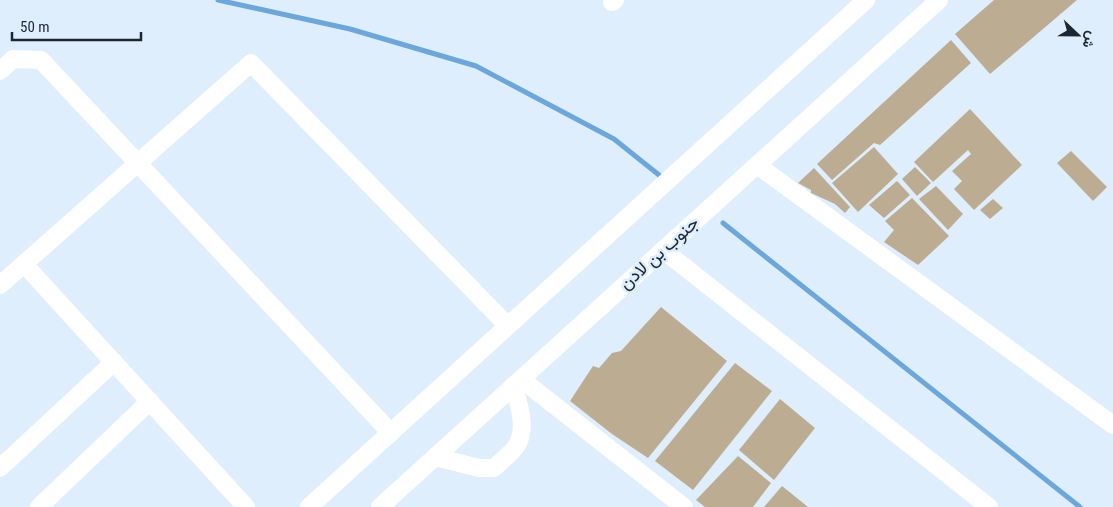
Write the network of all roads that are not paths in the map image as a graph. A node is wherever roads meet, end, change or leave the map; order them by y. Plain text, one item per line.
1 (866, 0) edge
2 (939, 0) edge
3 (0, 71) edge
4 (138, 163) junction
5 (757, 165) junction
6 (663, 250) junction
7 (24, 264) junction
8 (0, 285) edge
9 (508, 326) junction
10 (114, 362) junction
11 (517, 383) junction
12 (150, 401) junction
13 (1113, 424) edge
14 (391, 433) junction
15 (435, 457) junction
16 (0, 468) edge
17 (39, 507) edge
18 (246, 507) edge
19 (309, 507) edge
20 (380, 507) edge
21 (683, 507) edge
22 (989, 507) edge

1 - 9 street
2 - 5 street, جنوب بن لادن
3 - 4 street
4 - 7 street
4 - 9 street
4 - 14 street
5 - 6 street, جنوب بن لادن
5 - 13 street
6 - 11 street, جنوب بن لادن
6 - 22 street
7 - 8 street
7 - 10 street
9 - 14 street
10 - 12 street
10 - 16 street
11 - 15 street, جنوب بن لادن
11 - 15 street
11 - 21 street
12 - 17 street
12 - 18 street
14 - 19 street
15 - 20 street, جنوب بن لادن

